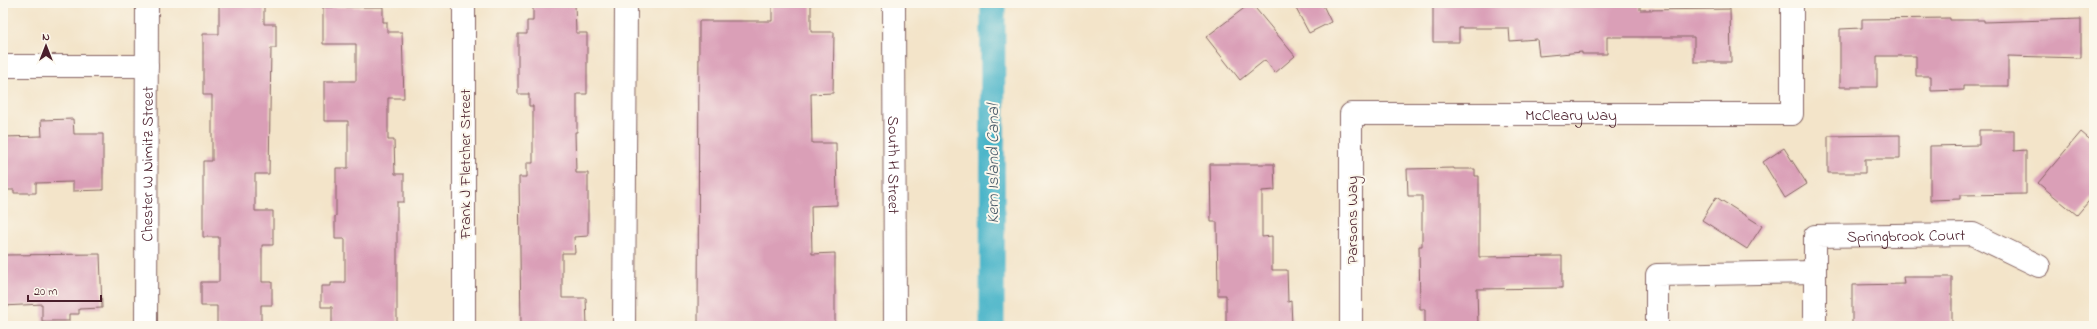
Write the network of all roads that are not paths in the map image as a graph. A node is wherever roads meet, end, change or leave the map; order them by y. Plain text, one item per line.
1 (147, 3) edge
2 (464, 3) edge
3 (626, 3) edge
4 (894, 3) edge
5 (1792, 3) edge
6 (3, 66) edge
7 (147, 66) junction
8 (1351, 114) joint
9 (2038, 266) dead end
10 (1815, 272) junction
11 (146, 326) edge
12 (464, 326) edge
13 (624, 326) edge
14 (895, 326) edge
15 (1351, 326) edge
16 (1657, 326) edge
17 (1815, 326) edge

1 - 7 street, Chester W Nimitz Street
2 - 12 street, Frank J Fletcher Street
3 - 13 street
4 - 14 street, South H Street
5 - 8 street, McCleary Way
6 - 7 street
7 - 11 street, Chester W Nimitz Street
8 - 15 street, Parsons Way
9 - 10 street, Springbrook Court
10 - 16 street
10 - 17 street

